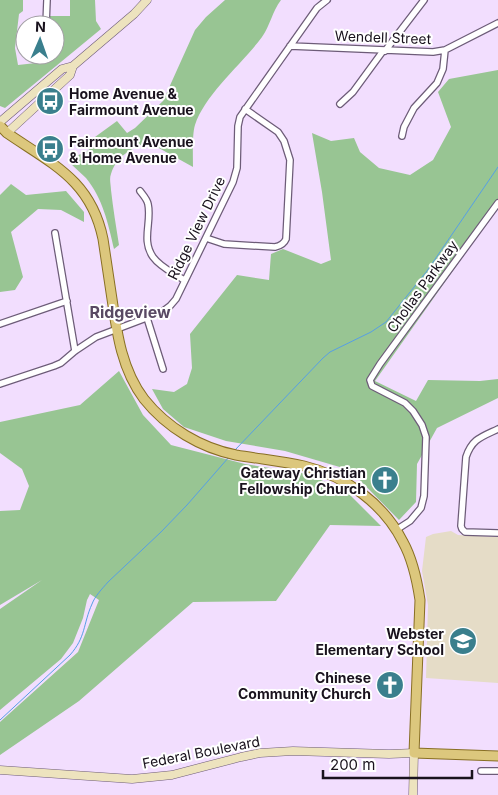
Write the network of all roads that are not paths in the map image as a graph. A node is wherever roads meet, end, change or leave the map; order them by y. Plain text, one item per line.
1 (47, 0) edge
2 (147, 0) edge
3 (327, 0) edge
4 (424, 0) edge
5 (46, 15) edge
6 (498, 23) edge
7 (290, 46) junction
8 (445, 50) junction
9 (384, 51) junction
10 (73, 66) junction
11 (340, 104) dead end
12 (245, 109) junction
13 (2, 130) edge
14 (402, 136) dead end
15 (140, 191) dead end
16 (498, 203) edge
17 (55, 233) dead end
18 (206, 238) junction
19 (184, 280) junction
20 (67, 301) junction
21 (147, 318) junction
22 (0, 324) edge
23 (116, 329) junction
24 (75, 351) junction
25 (163, 369) dead end
26 (0, 384) edge
27 (498, 429) edge
28 (396, 530) junction
29 (498, 533) edge
30 (414, 753) junction
31 (498, 756) edge
32 (0, 770) edge
33 (498, 770) edge
34 (481, 771) dead end
35 (413, 795) edge

1 - 5 street
2 - 10 main road
3 - 7 street, Ridge View Drive
4 - 9 street
6 - 8 street, Wendell Street
7 - 9 street, Wendell Street
7 - 12 street, Ridge View Drive
8 - 9 street, Wendell Street
8 - 14 street
9 - 11 street
10 - 13 main road
10 - 13 main road
12 - 18 street, Ridge View Drive
12 - 18 street
13 - 23 main road
15 - 19 street
16 - 28 street, Chollas Parkway
17 - 20 street
18 - 19 street, Ridge View Drive
19 - 21 street, Ridge View Drive
20 - 22 street
20 - 24 street
21 - 23 street, Ridge View Drive
21 - 25 street
23 - 24 street, Ridge View Drive
23 - 28 main road
24 - 26 street, Ridge View Drive
27 - 29 street
28 - 30 main road
30 - 31 main road, Federal Boulevard
30 - 32 main road, Federal Boulevard
30 - 35 main road
33 - 34 street

